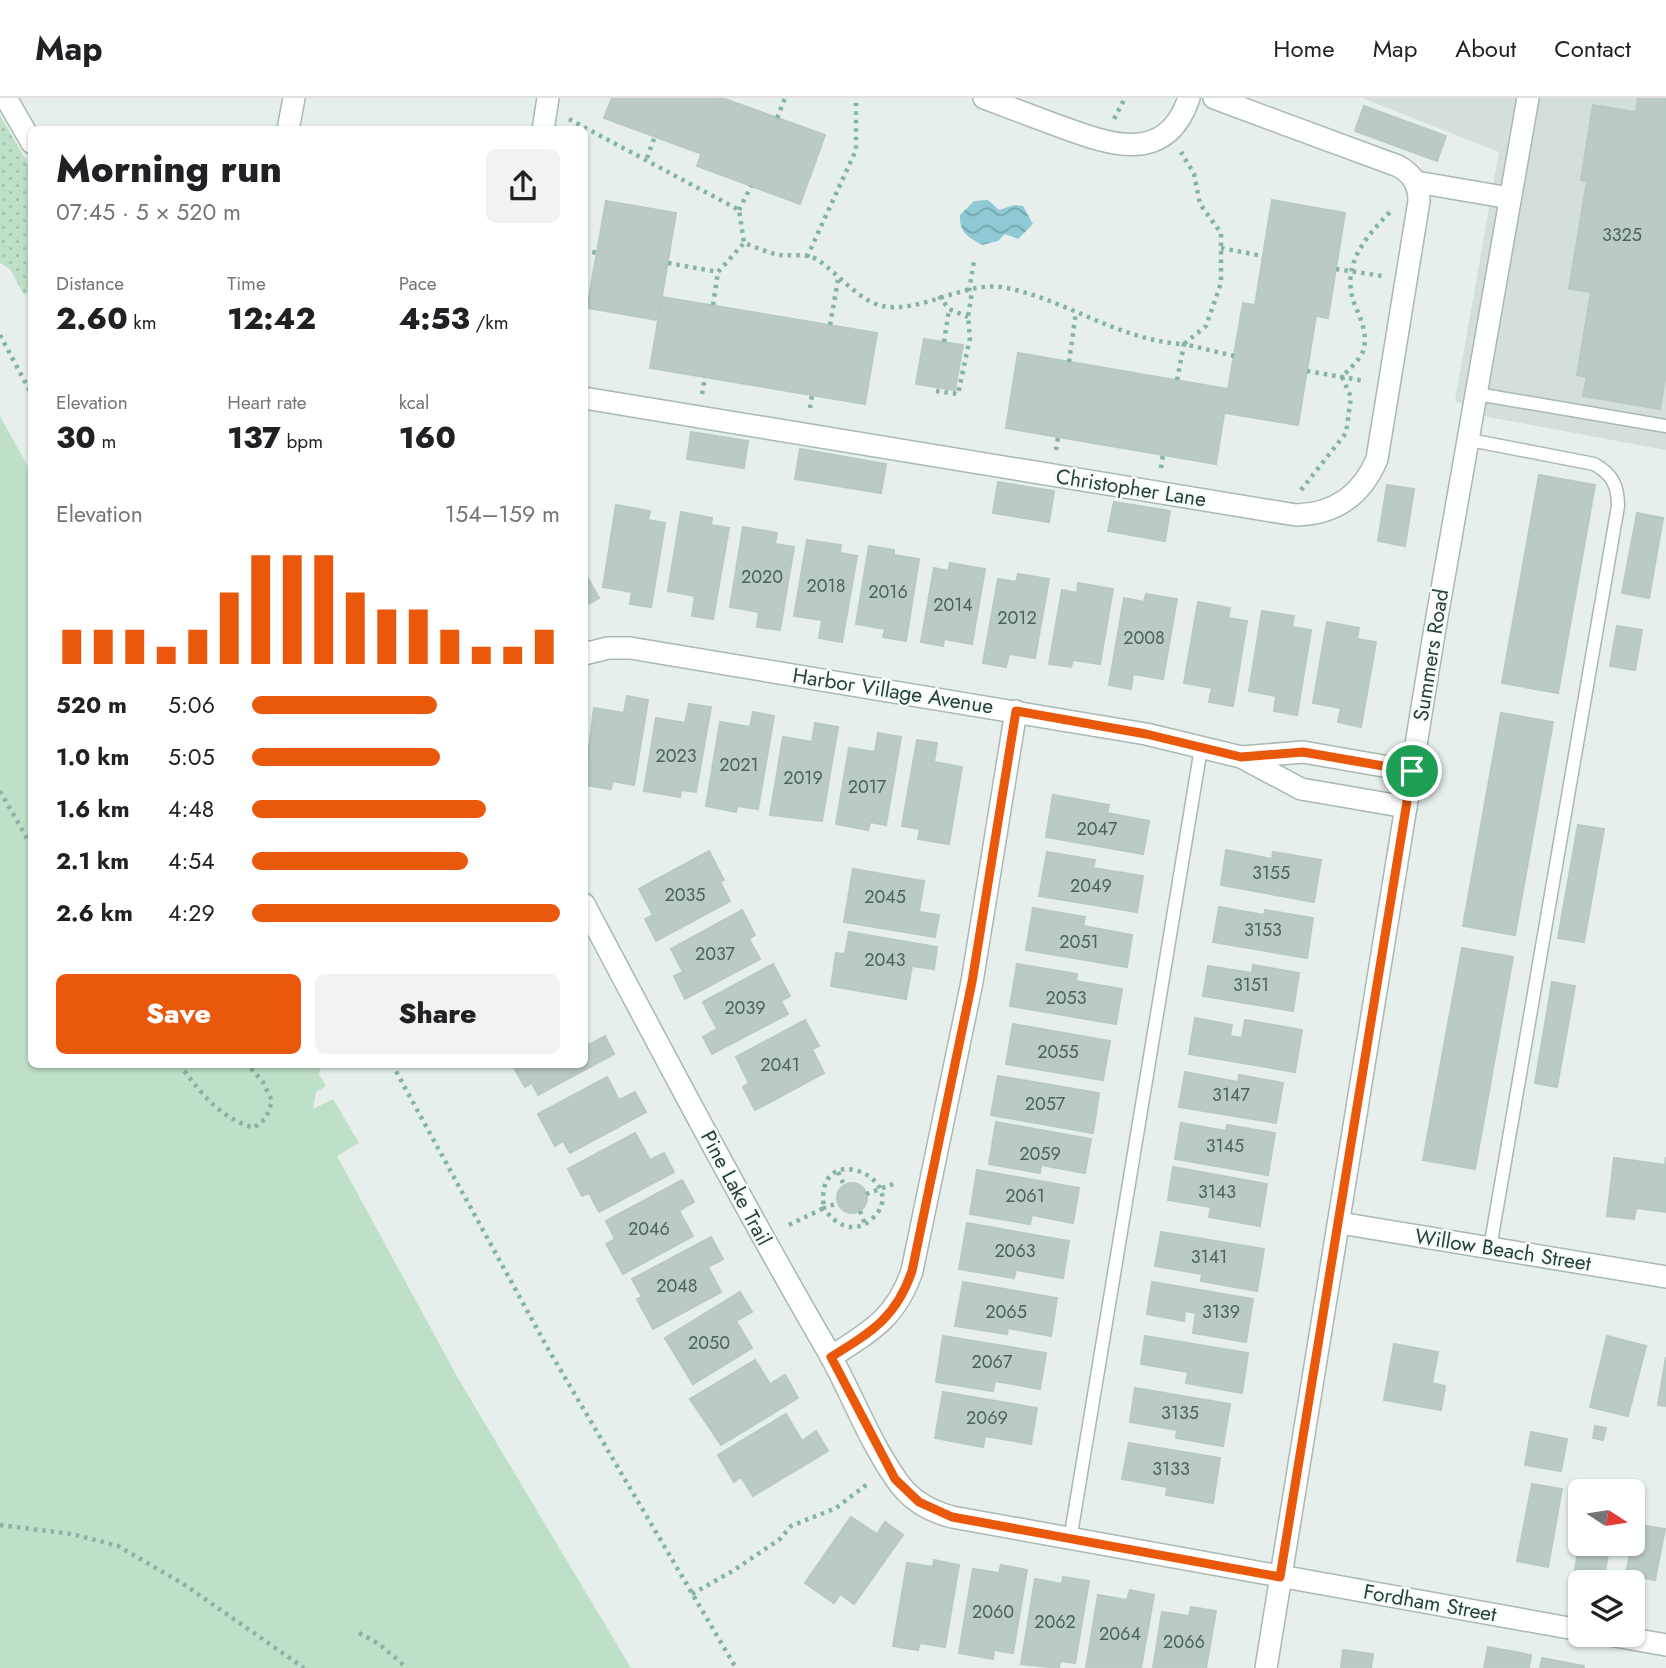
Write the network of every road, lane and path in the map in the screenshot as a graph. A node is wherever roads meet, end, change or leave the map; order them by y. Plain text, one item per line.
1 (6, 98) edge
2 (294, 98) edge
3 (785, 98) edge
4 (984, 98) edge
5 (1189, 98) edge
6 (1214, 98) edge
7 (1528, 98) edge
8 (857, 99) edge
9 (547, 103) edge
10 (777, 118) dead end
11 (289, 126) edge
12 (543, 126) edge
13 (1166, 131) junction
14 (28, 136) edge
15 (655, 136) dead end
16 (647, 159) junction
17 (1416, 182) junction
18 (751, 186) dead end
19 (1510, 198) junction
20 (739, 210) junction
21 (744, 243) junction
22 (1221, 248) junction
23 (588, 251) edge
24 (597, 253) dead end
25 (1263, 256) dead end
26 (807, 257) junction
27 (974, 261) dead end
28 (668, 263) dead end
29 (1336, 269) dead end
30 (1350, 271) junction
31 (718, 272) junction
32 (838, 280) junction
33 (1407, 280) junction
34 (970, 291) junction
35 (939, 296) junction
36 (713, 305) dead end
37 (949, 309) junction
38 (1076, 312) junction
39 (968, 317) junction
40 (830, 325) dead end
41 (0, 335) edge
42 (944, 342) dead end
43 (1184, 344) junction
44 (1234, 356) dead end
45 (1069, 362) dead end
46 (1307, 371) dead end
47 (1342, 377) junction
48 (1177, 380) dead end
49 (1391, 385) junction
50 (28, 388) edge
51 (936, 391) dead end
52 (1477, 394) junction
53 (588, 399) edge
54 (1666, 426) edge
55 (1470, 439) junction
56 (1296, 515) junction
57 (588, 653) edge
58 (1016, 711) junction
59 (1201, 748) junction
60 (1241, 757) junction
61 (1412, 771) junction
62 (0, 791) edge
63 (1406, 807) junction
64 (28, 839) edge
65 (588, 912) edge
66 (182, 1068) edge
67 (251, 1068) edge
68 (394, 1068) edge
69 (838, 1172) junction
70 (896, 1183) dead end
71 (844, 1185) dead end
72 (881, 1189) junction
73 (866, 1194) dead end
74 (838, 1203) dead end
75 (824, 1208) junction
76 (860, 1211) dead end
77 (1340, 1223) junction
78 (865, 1224) junction
79 (789, 1225) dead end
80 (1490, 1248) junction
81 (1666, 1277) edge
82 (831, 1357) junction
83 (890, 1469) junction
84 (0, 1525) edge
85 (1070, 1539) junction
86 (1280, 1577) junction
87 (692, 1594) junction
88 (1568, 1628) edge
89 (359, 1633) dead end
90 (1645, 1642) edge
91 (1666, 1646) edge
92 (303, 1668) edge
93 (407, 1668) edge
94 (736, 1668) edge
95 (1266, 1668) edge

1 - 14 street
2 - 11 street
3 - 10 path
4 - 13 street
5 - 13 street
6 - 17 street
7 - 19 street, Summers Road
8 - 26 path
9 - 12 street
9 - 16 path
13 - 22 path
15 - 16 path
16 - 20 path
17 - 19 street
17 - 30 path
17 - 33 street, Christopher Lane
18 - 20 path
19 - 52 street, Summers Road
20 - 21 path
21 - 26 path
21 - 31 path
22 - 25 path
22 - 43 path
23 - 24 path
26 - 32 path
27 - 34 path
28 - 31 path
29 - 30 path
30 - 33 path
30 - 47 path
31 - 36 path
32 - 35 path
32 - 40 path
33 - 49 street, Christopher Lane
34 - 35 path
34 - 38 path
34 - 39 path
35 - 37 path
37 - 39 path
37 - 42 path
38 - 43 path
38 - 45 path
39 - 51 path
41 - 50 path
43 - 44 path
43 - 48 path
46 - 47 path
47 - 49 path
47 - 56 path
49 - 56 street, Christopher Lane
52 - 54 lane
52 - 55 street, Summers Road
53 - 56 street, Christopher Lane
55 - 61 street, Summers Road
55 - 80 lane
57 - 58 street, Harbor Village Avenue
58 - 59 street, Harbor Village Avenue
58 - 82 street
59 - 60 street, Harbor Village Avenue
59 - 85 lane
60 - 61 street, Harbor Village Avenue
60 - 63 street, Harbor Village Avenue
61 - 63 street, Summers Road
62 - 64 path
63 - 77 street, Summers Road
65 - 82 street, Pine Lake Trail
66 - 67 path
68 - 87 path
69 - 71 path
69 - 72 path
69 - 75 path
70 - 72 path
72 - 73 path
72 - 78 path
74 - 75 path
75 - 78 path
75 - 79 path
76 - 78 path
77 - 80 street, Willow Beach Street
77 - 86 street, Summers Road
80 - 81 street, Willow Beach Street
82 - 83 street, Pine Lake Trail
83 - 85 street, Pine Lake Trail
83 - 87 path
84 - 92 path
85 - 86 street, Fordham Street
86 - 88 street, Fordham Street
86 - 95 street, Summers Road
87 - 94 path
89 - 93 path
90 - 91 street

